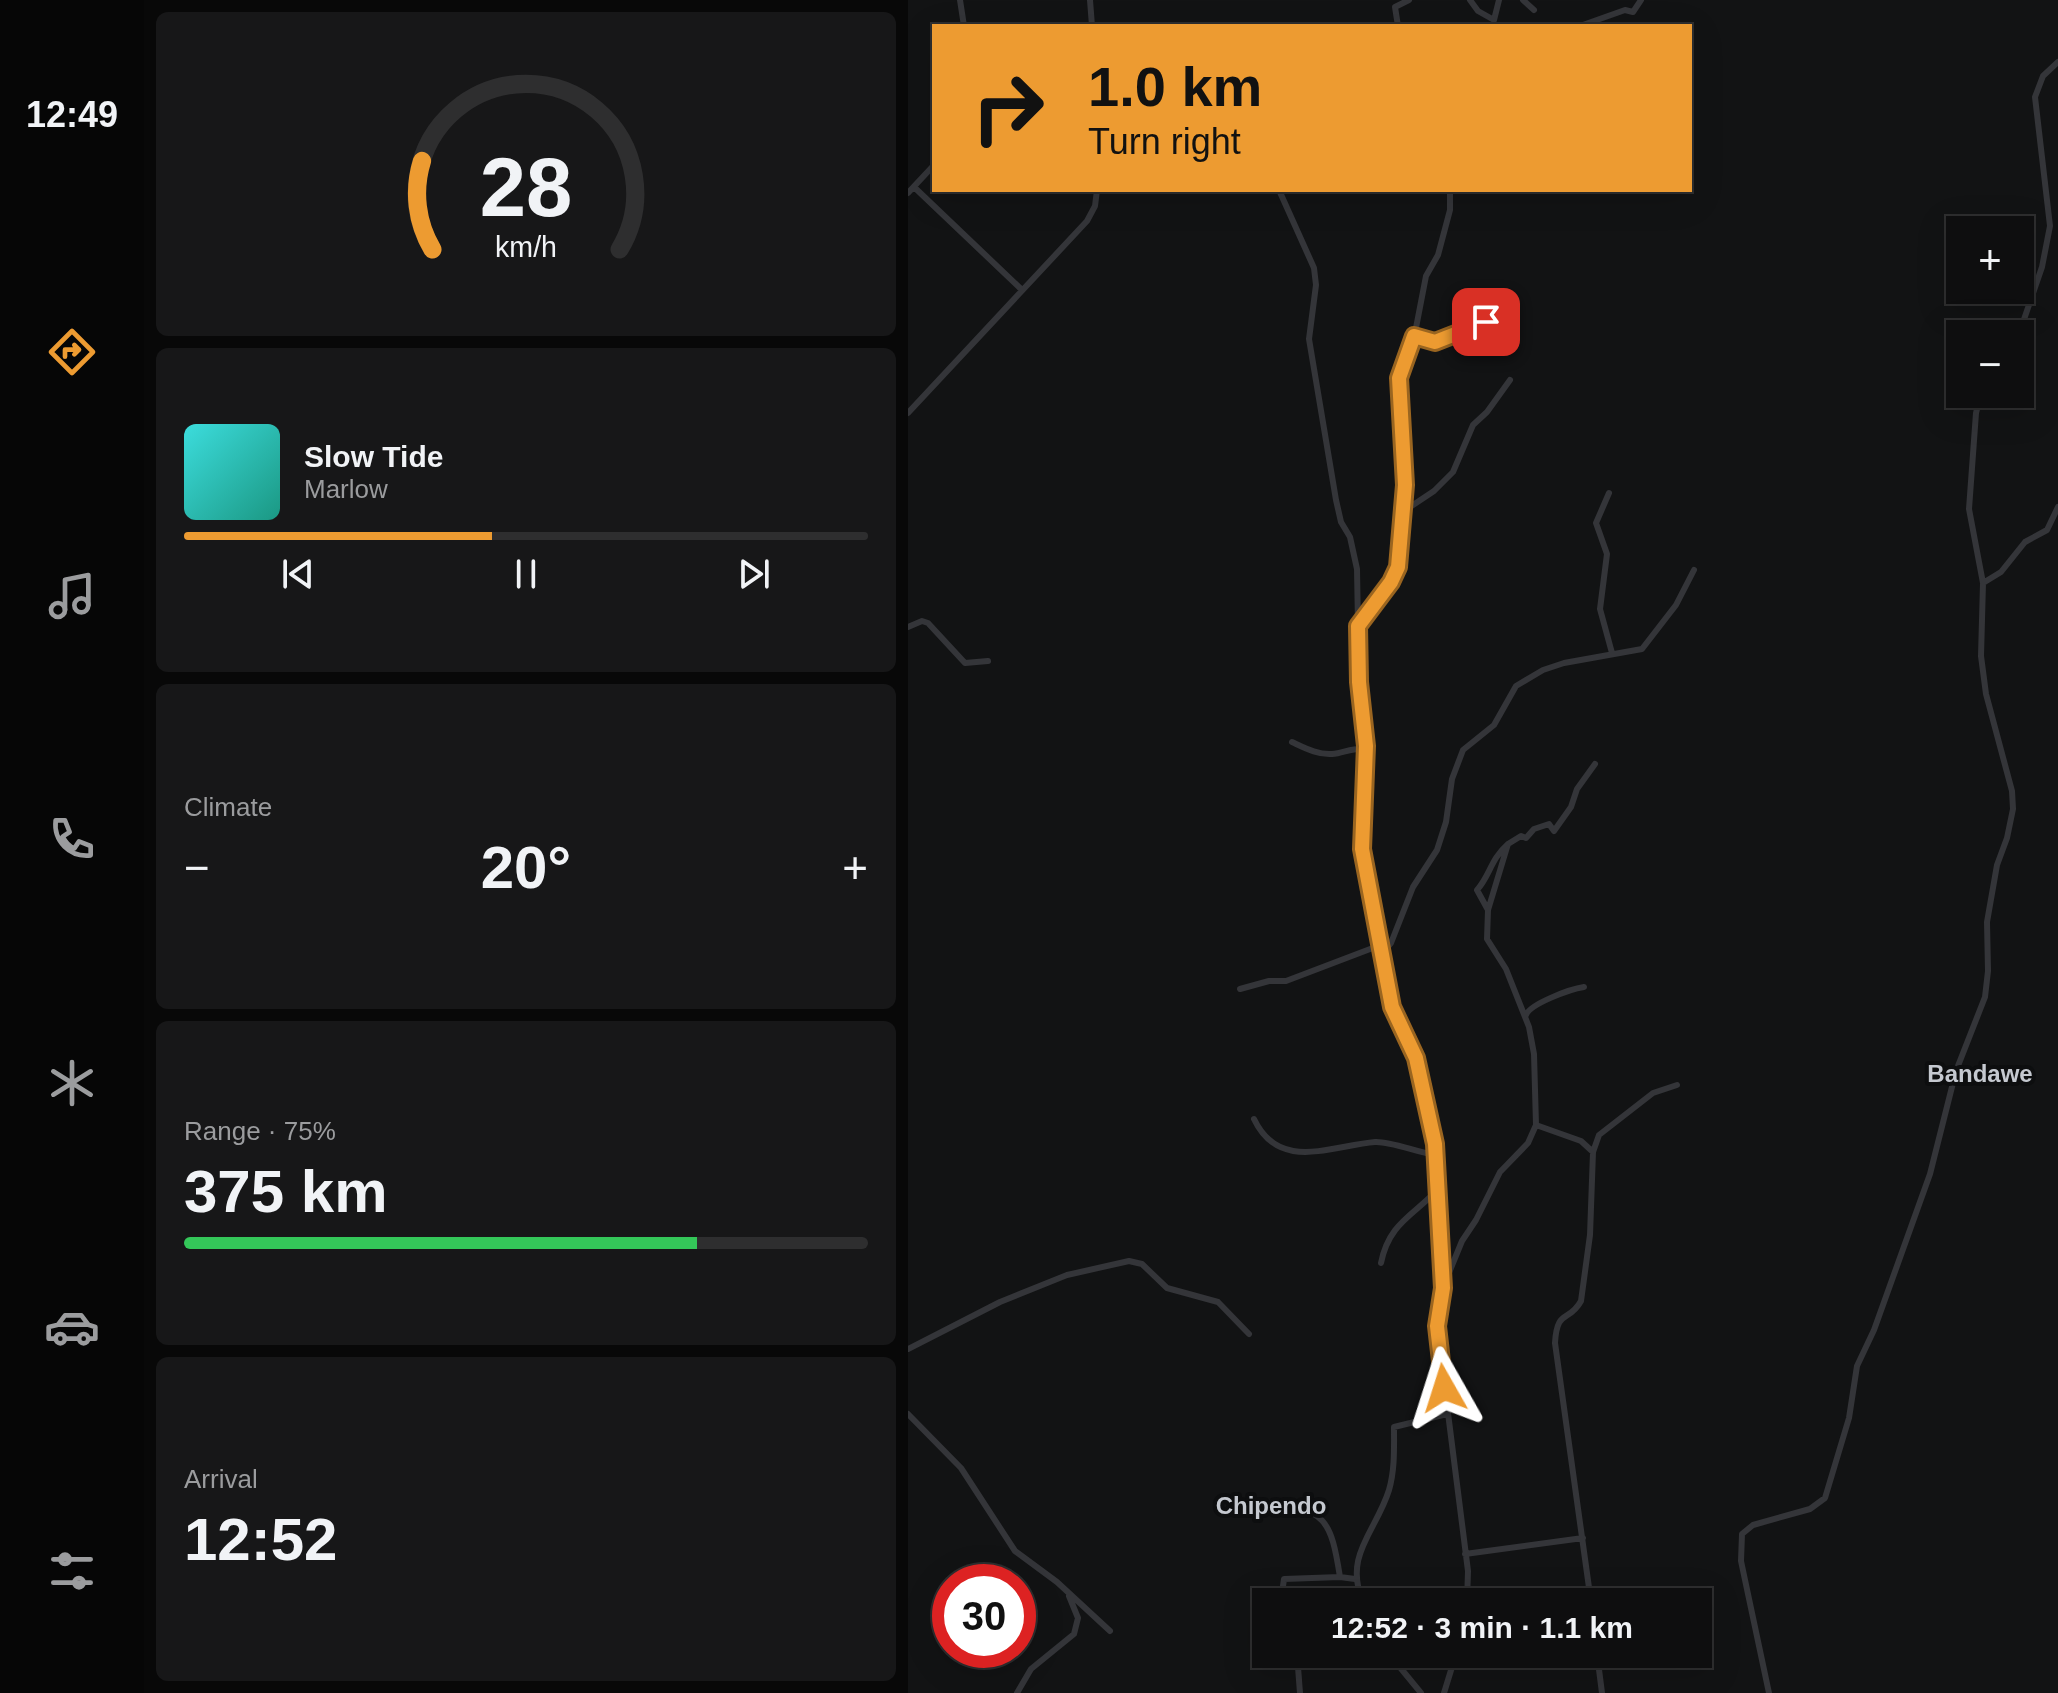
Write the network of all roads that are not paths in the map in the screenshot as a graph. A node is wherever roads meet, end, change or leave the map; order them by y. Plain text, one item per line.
1 (960, 0) edge
2 (1090, 0) edge
3 (1409, 0) edge
4 (1470, 0) edge
5 (1499, 0) edge
6 (1523, 0) edge
7 (1641, 0) edge
8 (1534, 10) dead end
9 (1494, 23) edge
10 (964, 24) edge
11 (1092, 24) edge
12 (1398, 24) edge
13 (1586, 24) edge
14 (2058, 62) edge
15 (932, 167) edge
16 (911, 190) edge
17 (1097, 192) edge
18 (1280, 192) edge
19 (1450, 192) edge
20 (1021, 289) junction
21 (2024, 320) edge
22 (1486, 322) dead end
23 (1414, 336) junction
24 (1510, 380) dead end
25 (1977, 408) edge
26 (908, 413) edge
27 (1609, 493) dead end
28 (2058, 507) edge
29 (1404, 511) junction
30 (1694, 570) dead end
31 (1983, 583) junction
32 (1358, 626) junction
33 (908, 627) edge
34 (1612, 653) junction
35 (988, 661) dead end
36 (1292, 742) dead end
37 (1366, 749) junction
38 (1595, 764) dead end
39 (1508, 844) junction
40 (1488, 910) junction
41 (1378, 946) junction
42 (1380, 956) junction
43 (1584, 987) dead end
44 (1240, 989) dead end
45 (1526, 1015) junction
46 (1677, 1085) dead end
47 (1254, 1119) dead end
48 (1536, 1125) junction
49 (1593, 1152) junction
50 (1436, 1155) junction
51 (1439, 1188) junction
52 (1381, 1263) dead end
53 (1443, 1288) junction
54 (1249, 1334) dead end
55 (908, 1349) edge
56 (908, 1414) edge
57 (1447, 1414) junction
58 (1267, 1502) dead end
59 (1583, 1538) junction
60 (1465, 1554) junction
61 (1340, 1577) junction
62 (1355, 1579) junction
63 (1284, 1588) edge
64 (1358, 1588) edge
65 (1469, 1588) edge
66 (1589, 1588) edge
67 (1068, 1593) junction
68 (1110, 1631) dead end
69 (1298, 1668) edge
70 (1400, 1668) edge
71 (1452, 1668) edge
72 (1599, 1668) edge
73 (1017, 1693) edge
74 (1300, 1693) edge
75 (1421, 1693) edge
76 (1444, 1693) edge
77 (1602, 1693) edge
78 (1769, 1693) edge

1 - 10 street
2 - 11 street
3 - 12 street
4 - 9 street
5 - 9 street
6 - 8 street
7 - 13 street
14 - 21 street
15 - 16 street
16 - 20 street
17 - 20 street
18 - 32 street
19 - 23 street
20 - 26 street
22 - 23 street
23 - 29 street
24 - 29 street
25 - 31 street
27 - 34 street
28 - 31 street
29 - 32 street
30 - 34 street
31 - 78 street
32 - 37 street
33 - 35 street
34 - 42 street
36 - 37 street
37 - 41 street
38 - 39 street
39 - 40 street
39 - 40 street
40 - 45 street
41 - 42 street
41 - 44 street
42 - 50 street
43 - 45 street
45 - 48 street
46 - 49 street
47 - 50 street
48 - 49 street
48 - 53 street
49 - 59 street
50 - 51 street
51 - 52 street
51 - 53 street
53 - 57 street
54 - 55 street
56 - 67 street
57 - 60 street
57 - 62 street
58 - 61 street
59 - 60 street
59 - 66 street
60 - 65 street
61 - 62 street
61 - 63 street
62 - 64 street
67 - 68 street
67 - 73 street
69 - 74 street
70 - 75 street
71 - 76 street
72 - 77 street

